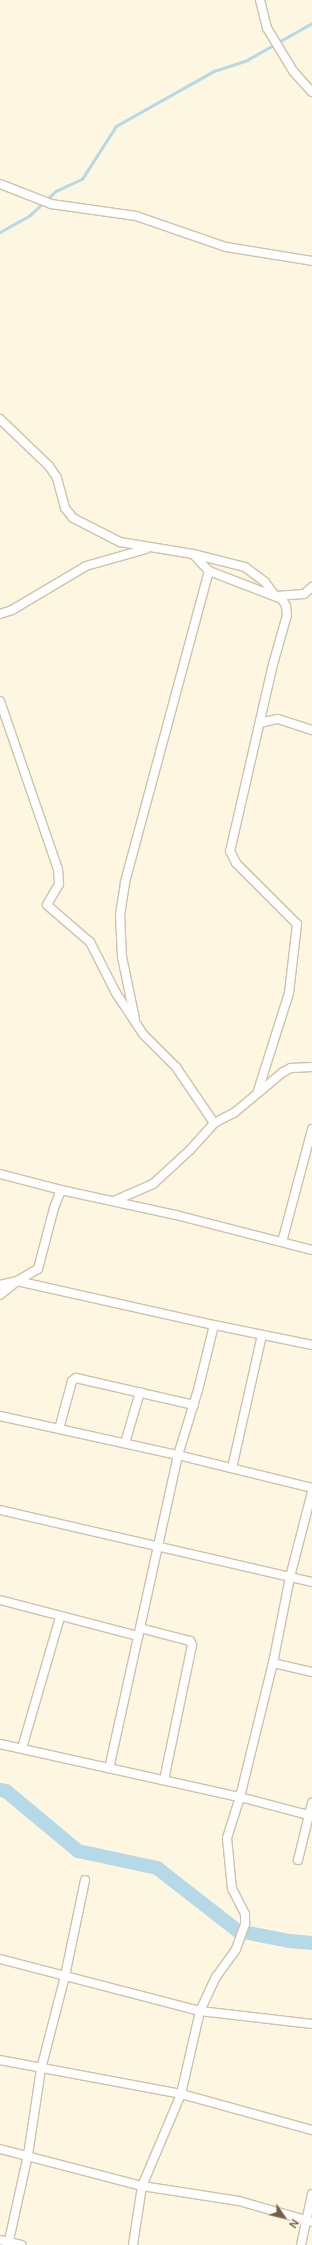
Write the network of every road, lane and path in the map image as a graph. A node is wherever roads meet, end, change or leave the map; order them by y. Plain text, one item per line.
1 (260, 0) edge
2 (308, 85) edge
3 (312, 92) edge
4 (0, 184) edge
5 (312, 261) edge
6 (0, 419) edge
7 (146, 548) junction
8 (193, 554) junction
9 (209, 571) junction
10 (312, 587) edge
11 (275, 596) junction
12 (0, 614) edge
13 (0, 701) edge
14 (260, 723) junction
15 (312, 730) edge
16 (135, 1022) junction
17 (312, 1067) edge
18 (258, 1091) junction
19 (214, 1123) junction
20 (312, 1130) edge
21 (0, 1174) edge
22 (62, 1190) junction
23 (113, 1201) junction
24 (282, 1242) junction
25 (312, 1250) edge
26 (18, 1280) junction
27 (0, 1285) edge
28 (0, 1295) edge
29 (214, 1325) junction
30 (262, 1335) junction
31 (312, 1345) edge
32 (140, 1392) junction
33 (194, 1405) junction
34 (0, 1416) edge
35 (59, 1429) junction
36 (125, 1443) junction
37 (178, 1455) junction
38 (232, 1468) junction
39 (312, 1488) edge
40 (312, 1492) edge
41 (0, 1510) edge
42 (158, 1546) junction
43 (290, 1577) junction
44 (312, 1582) edge
45 (0, 1600) edge
46 (60, 1617) junction
47 (140, 1628) junction
48 (138, 1636) junction
49 (273, 1663) junction
50 (312, 1672) edge
51 (0, 1744) edge
52 (22, 1748) junction
53 (109, 1768) junction
54 (164, 1780) junction
55 (240, 1797) junction
56 (312, 1803) edge
57 (311, 1816) edge
58 (298, 1860) dead end
59 (86, 1880) dead end
60 (0, 1959) edge
61 (65, 1976) junction
62 (200, 2011) junction
63 (312, 2024) edge
64 (0, 2060) edge
65 (41, 2069) junction
66 (180, 2094) junction
67 (312, 2130) edge
68 (0, 2149) edge
69 (28, 2155) junction
70 (142, 2186) junction
71 (312, 2194) edge
72 (309, 2221) edge
73 (0, 2240) edge
74 (8, 2244) edge
75 (21, 2245) edge
76 (133, 2245) edge
77 (301, 2245) edge

1 - 2 street
2 - 3 street
4 - 5 street
6 - 7 street
7 - 8 street
7 - 12 street
8 - 9 street
8 - 11 street
9 - 11 street
9 - 16 street
10 - 11 street
11 - 14 street
13 - 16 street
14 - 15 street
14 - 18 street
16 - 19 street
17 - 18 street
18 - 19 street
19 - 23 street
20 - 24 street
21 - 22 street
22 - 23 street
22 - 26 street
23 - 24 street
24 - 25 street
26 - 27 street
26 - 28 street
26 - 29 street
29 - 30 street
29 - 33 street
30 - 31 street
30 - 38 street
32 - 33 street
32 - 35 street
32 - 36 street
33 - 37 street
34 - 35 street
35 - 36 street
36 - 37 street
37 - 38 street
37 - 42 street
38 - 39 street
40 - 43 street
41 - 42 street
42 - 43 street
42 - 47 street
43 - 44 street
43 - 49 street
45 - 46 street
46 - 48 street
46 - 52 street
47 - 48 street
47 - 54 street
48 - 53 street
49 - 50 street
49 - 55 street
51 - 52 street
52 - 53 street
53 - 54 street
54 - 55 street
55 - 57 street
55 - 62 street
56 - 57 street
57 - 58 street
59 - 61 street
60 - 61 street
61 - 62 street
61 - 65 street
62 - 63 street
62 - 66 street
64 - 65 street
65 - 66 street
65 - 69 street
66 - 67 street
66 - 70 street
68 - 69 street
69 - 70 street
69 - 74 street
70 - 72 street
70 - 76 street
71 - 72 street
72 - 77 street
73 - 74 street
74 - 75 street

